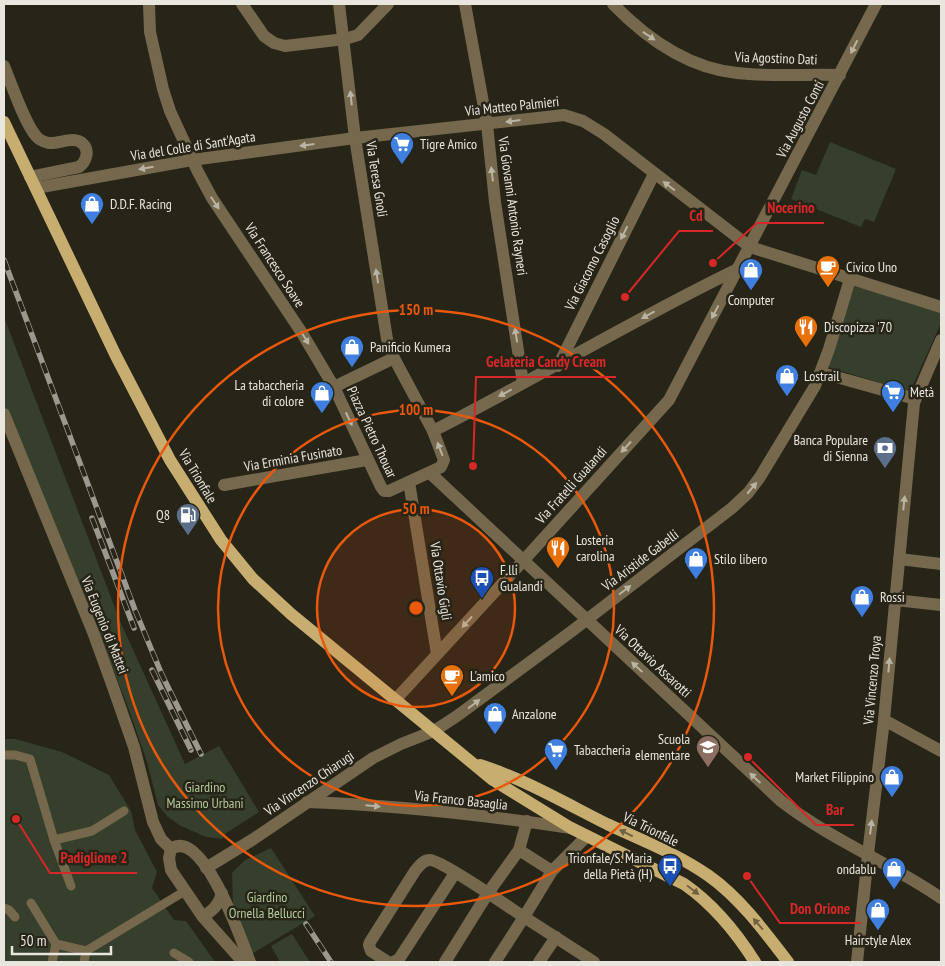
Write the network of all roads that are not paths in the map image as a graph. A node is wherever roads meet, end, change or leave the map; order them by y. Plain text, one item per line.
1 (149, 4) edge
2 (242, 4) edge
3 (339, 4) edge
4 (388, 4) edge
5 (465, 4) edge
6 (612, 4) edge
7 (876, 4) edge
8 (345, 39) junction
9 (4, 66) edge
10 (840, 75) junction
11 (4, 122) edge
12 (487, 124) junction
13 (355, 138) junction
14 (192, 160) junction
15 (654, 174) junction
16 (33, 183) junction
17 (750, 247) junction
18 (738, 269) junction
19 (850, 279) junction
20 (941, 307) edge
21 (941, 340) edge
22 (394, 358) junction
23 (558, 366) junction
24 (822, 373) junction
25 (523, 383) junction
26 (334, 387) junction
27 (915, 400) junction
28 (4, 414) edge
29 (433, 430) junction
30 (367, 460) junction
31 (430, 473) junction
32 (409, 482) junction
33 (224, 485) dead end
34 (899, 559) junction
35 (524, 561) junction
36 (941, 564) edge
37 (894, 600) junction
38 (941, 605) edge
39 (587, 620) junction
40 (437, 654) junction
41 (396, 699) junction
42 (884, 720) junction
43 (434, 731) junction
44 (941, 751) edge
45 (4, 755) edge
46 (472, 763) junction
47 (342, 778) junction
48 (307, 802) junction
49 (347, 804) junction
50 (124, 811) dead end
51 (527, 821) junction
52 (571, 828) junction
53 (586, 836) junction
54 (54, 840) junction
55 (171, 849) junction
56 (518, 850) junction
57 (868, 854) junction
58 (206, 868) junction
59 (552, 871) junction
60 (455, 873) junction
61 (71, 886) dead end
62 (184, 891) junction
63 (222, 893) junction
64 (488, 893) junction
65 (941, 898) edge
66 (31, 903) dead end
67 (4, 908) edge
68 (15, 917) dead end
69 (203, 917) junction
70 (524, 917) junction
71 (556, 937) junction
72 (56, 944) junction
73 (86, 951) junction
74 (174, 953) dead end
75 (590, 961) edge
76 (52, 962) edge
77 (84, 962) edge
78 (190, 962) edge
79 (243, 962) edge
80 (250, 962) edge
81 (388, 962) edge
82 (393, 962) edge
83 (445, 962) edge
84 (495, 962) edge
85 (539, 962) edge
86 (755, 962) edge
87 (788, 962) edge
88 (857, 962) edge

1 - 14 street, Via Francesco Soave
2 - 8 street
3 - 8 street, Via Teresa Gnoli
4 - 8 street
5 - 12 street, Via Giovanni Antonio Rayneri
6 -> 10 street, Via Agostino Dati
7 -> 10 street, Via Augusto Conti
13 -> 8 street, Via Teresa Gnoli
9 - 16 street
10 - 17 street, Via Augusto Conti
11 - 16 main road, Via Trionfale
12 - 13 street, Via Matteo Palmieri
15 -> 12 street, Via Matteo Palmieri
25 -> 12 street, Via Giovanni Antonio Rayneri
13 -> 14 street, Via del Colle di Sant'Agata
22 -> 13 street, Via Teresa Gnoli
14 -> 16 street, Via del Colle di Sant'Agata
14 -> 26 street, Via Francesco Soave
17 -> 15 street, Via Matteo Palmieri
15 -> 23 street, Via Giacomo Casoglio
16 - 41 main road, Via Trionfale
17 - 18 street, Via Augusto Conti
17 - 19 street, Via Matteo Palmieri
18 -> 23 street
18 -> 35 street, Via Fratelli Gualandi
19 - 20 street, Via Matteo Palmieri
19 - 24 street, Via Aristide Gabelli
21 - 27 street, Via Vincenzo Troya
22 - 26 street, Piazza Pietro Thouar
22 - 29 street
23 - 25 street
24 - 27 street
39 -> 24 street, Via Aristide Gabelli
25 -> 29 street
26 -> 30 street, Piazza Pietro Thouar
34 -> 27 street, Via Vincenzo Troya
28 - 55 street, Via Eugenio di Mattei
31 -> 29 street
30 - 32 street, Piazza Pietro Thouar
30 - 33 street, Via Erminia Fusinato
31 - 32 street, Piazza Pietro Thouar
31 - 35 street, Via Ottavio Assarotti
32 - 40 street, Via Ottavio Gigli
34 - 36 street
34 - 37 street, Via Vincenzo Troya
35 - 39 street, Via Ottavio Assarotti
35 -> 40 street, Via Fratelli Gualandi
37 - 38 street
42 -> 37 street, Via Vincenzo Troya
43 -> 39 street, Via Aristide Gabelli
57 -> 39 street, Via Ottavio Assarotti
40 - 41 street, Via Fratelli Gualandi
41 - 43 main road, Via Trionfale
42 - 44 street
57 -> 42 street, Via Vincenzo Troya
43 - 46 main road, Via Trionfale
43 - 47 street, Via Vincenzo Chiarugi
45 - 54 street
46 - 52 main road, Via Trionfale
87 -> 46 main road, Via Trionfale
47 - 48 street, Via Vincenzo Chiarugi
47 - 49 street
48 - 49 street, Via Franco Basaglia
48 - 58 street, Via Vincenzo Chiarugi
49 -> 51 street, Via Franco Basaglia
50 - 54 street
51 - 52 street, Via Franco Basaglia
51 - 56 street
52 - 53 main road, Via Trionfale
53 - 59 street
53 -> 86 main road, Via Trionfale
54 - 61 street
55 - 58 street
55 - 62 street
56 - 59 street
56 - 64 street
57 - 65 street, Via Ottavio Assarotti
57 - 88 street, Via Vincenzo Troya
58 - 63 street
59 - 70 street
60 - 64 street
60 - 81 street
60 - 82 street
62 - 69 street
62 - 73 street
63 - 69 street
63 - 80 street
64 - 70 street
64 - 83 street
66 - 72 street
67 - 68 street
69 - 79 street
70 - 71 street
70 - 84 street
71 - 75 street
71 - 85 street
72 - 73 street
72 - 76 street
73 - 77 street
74 - 78 street

